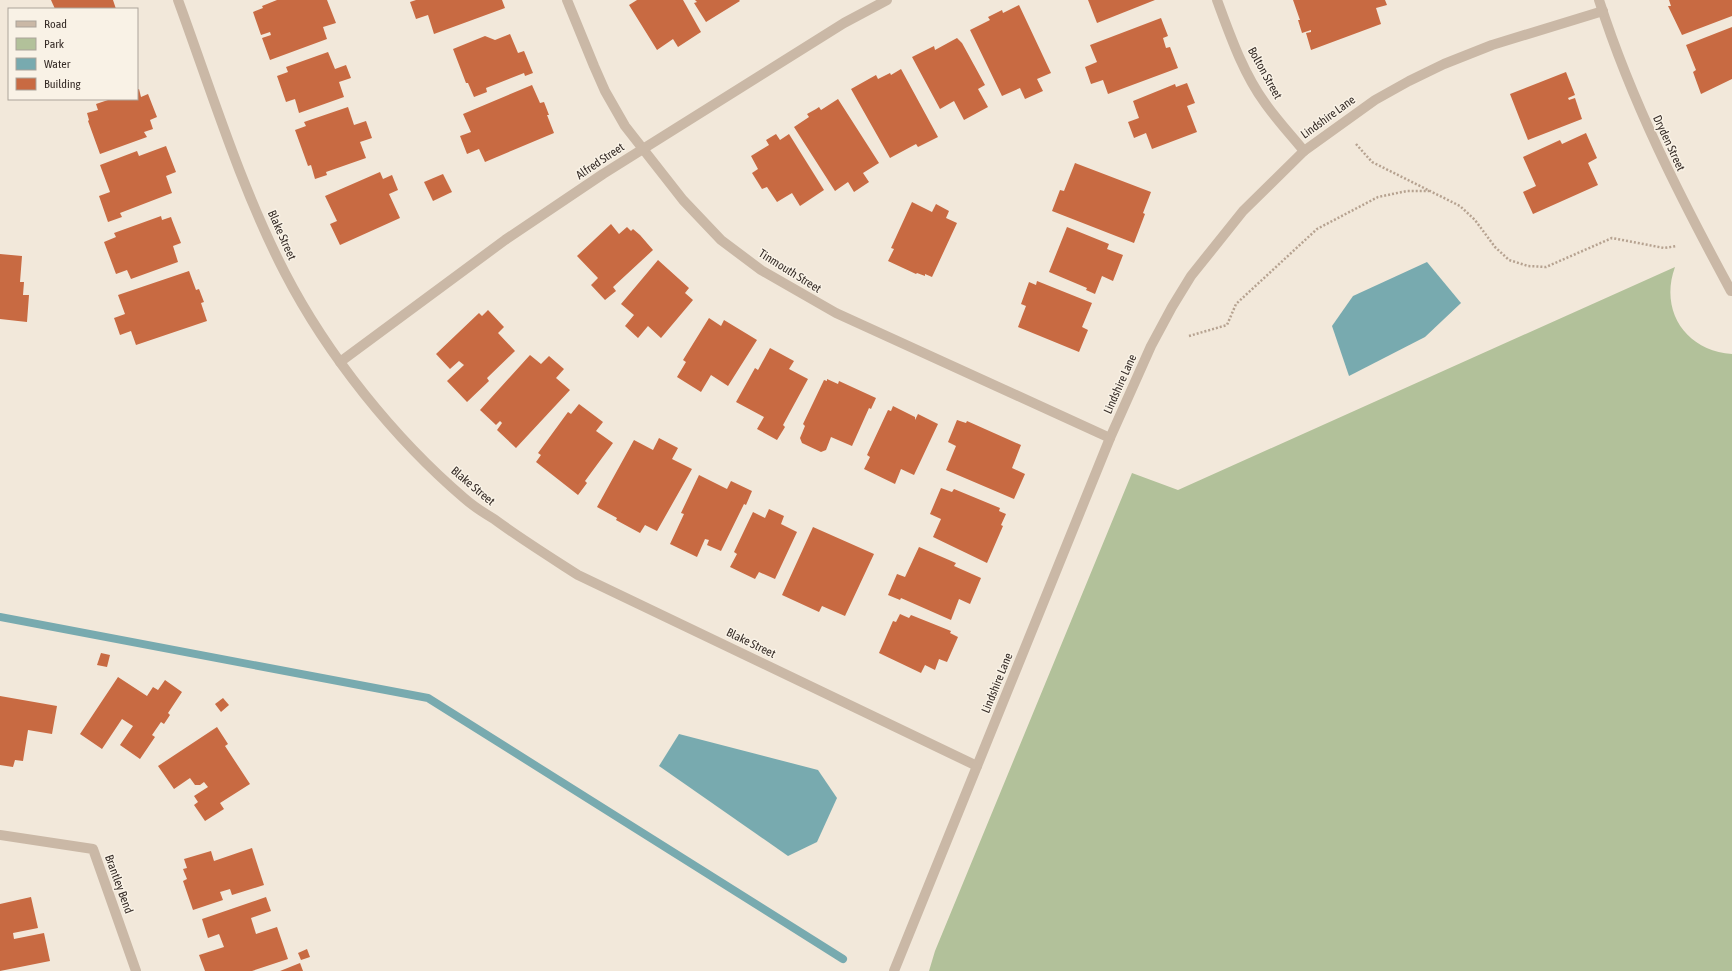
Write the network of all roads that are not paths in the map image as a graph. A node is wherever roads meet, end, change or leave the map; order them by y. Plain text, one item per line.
1 (178, 0) edge
2 (567, 0) edge
3 (887, 0) edge
4 (1217, 0) edge
5 (1599, 0) edge
6 (1603, 11) junction
7 (642, 149) junction
8 (1304, 151) junction
9 (1731, 291) edge
10 (340, 362) junction
11 (1110, 438) junction
12 (977, 766) junction
13 (0, 835) edge
14 (136, 971) edge
15 (894, 971) edge

1 - 10 street, Blake Street
2 - 7 street, Tinmouth Street
3 - 7 street, Alfred Street
4 - 8 street, Bolton Street
5 - 6 street, Dryden Street
6 - 8 street, Lindshire Lane
6 - 9 street, Dryden Street
7 - 10 street, Alfred Street
7 - 11 street, Tinmouth Street
8 - 11 street, Lindshire Lane
10 - 12 street, Blake Street
11 - 12 street, Lindshire Lane
12 - 15 street, Lindshire Lane
13 - 14 street, Brantley Bend

